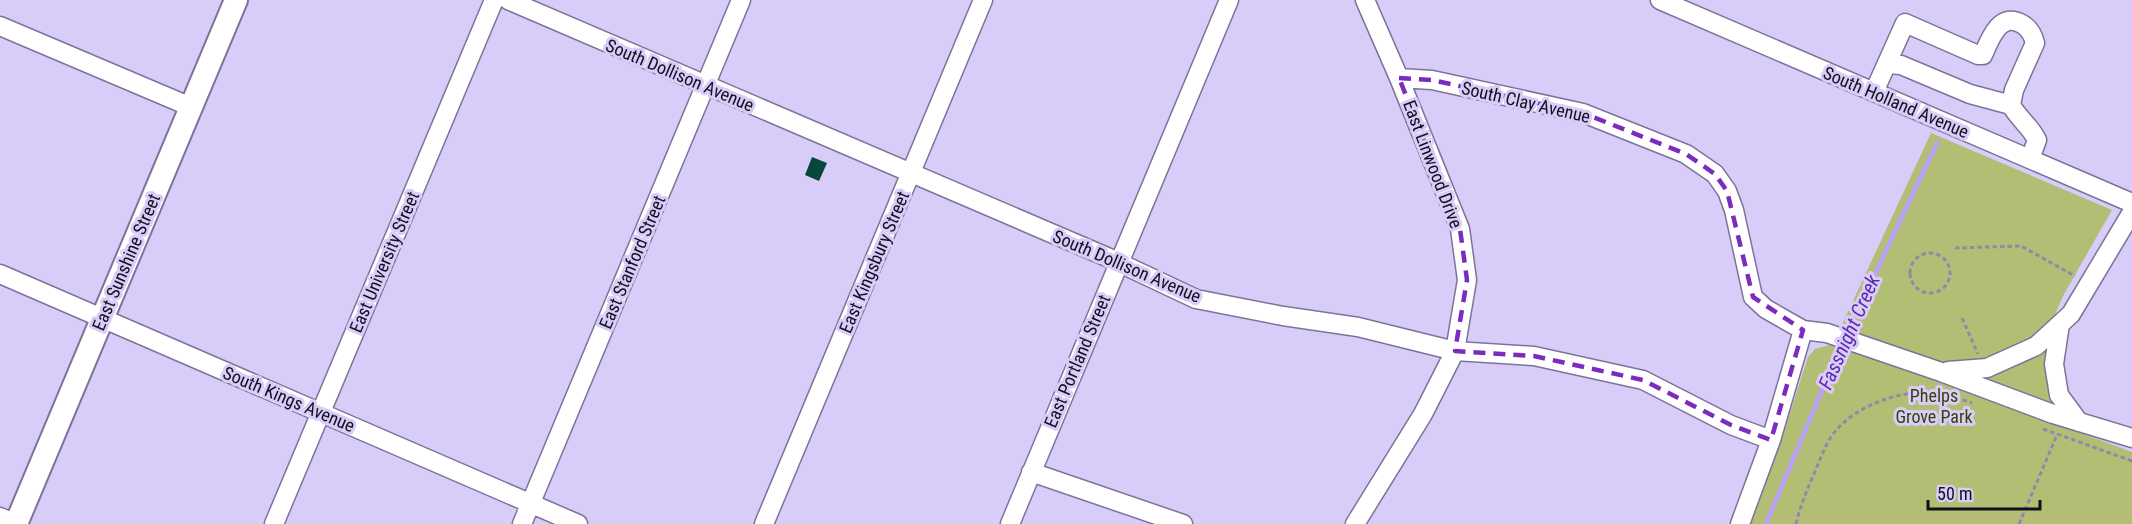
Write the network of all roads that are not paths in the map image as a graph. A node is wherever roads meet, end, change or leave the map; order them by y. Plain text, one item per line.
1 (236, 0) edge
2 (494, 0) edge
3 (508, 0) edge
4 (741, 0) edge
5 (983, 0) edge
6 (1229, 0) edge
7 (1365, 0) edge
8 (1660, 0) edge
9 (0, 26) edge
10 (1887, 64) junction
11 (1399, 78) junction
12 (706, 86) junction
13 (1874, 92) junction
14 (2010, 105) junction
15 (191, 107) junction
16 (2030, 159) junction
17 (911, 173) junction
18 (2132, 203) edge
19 (2132, 212) edge
20 (1119, 262) junction
21 (0, 274) edge
22 (102, 318) junction
23 (2060, 324) junction
24 (1803, 330) junction
25 (1455, 351) junction
26 (1941, 372) junction
27 (321, 413) junction
28 (2079, 422) junction
29 (2132, 438) edge
30 (1771, 440) junction
31 (1031, 472) junction
32 (531, 504) junction
33 (0, 517) edge
34 (16, 524) edge
35 (274, 524) edge
36 (522, 524) edge
37 (578, 524) edge
38 (764, 524) edge
39 (1010, 524) edge
40 (1183, 524) edge
41 (1355, 524) edge
42 (1740, 524) edge

1 - 15 main road, East Sunshine Street
2 - 27 street, East University Street
3 - 12 street, South Dollison Avenue
4 - 12 street, East Stanford Street
5 - 17 street, East Kingsbury Street
6 - 20 street, East Portland Street
7 - 11 street, East Linwood Drive
8 - 13 street, South Holland Avenue
9 - 15 street
10 - 13 street
10 - 14 street
10 - 14 street
11 - 24 street, South Clay Avenue
11 - 25 street, East Linwood Drive
12 - 17 street, South Dollison Avenue
12 - 32 street, East Stanford Street
13 - 16 street, South Holland Avenue
14 - 16 street
15 - 22 main road, East Sunshine Street
16 - 18 street, South Holland Avenue
17 - 20 street, South Dollison Avenue
17 - 38 street, East Kingsbury Street
19 - 23 street
20 - 25 street, South Dollison Avenue
20 - 31 street, East Portland Street
21 - 22 street, South Kings Avenue
22 - 27 street, South Kings Avenue
22 - 34 main road, East Sunshine Street
23 - 26 street
23 - 28 street
24 - 26 street, South Clay Avenue
24 - 30 street
25 - 30 street, South Dollison Avenue
25 - 41 street, East Linwood Drive
26 - 28 street, South Clay Avenue
27 - 32 street, South Kings Avenue
27 - 35 street, East University Street
28 - 29 street, South Clay Avenue
30 - 42 street
31 - 39 street, East Portland Street
31 - 40 street
32 - 36 street, East Stanford Street
32 - 37 street, South Kings Avenue
33 - 34 street

